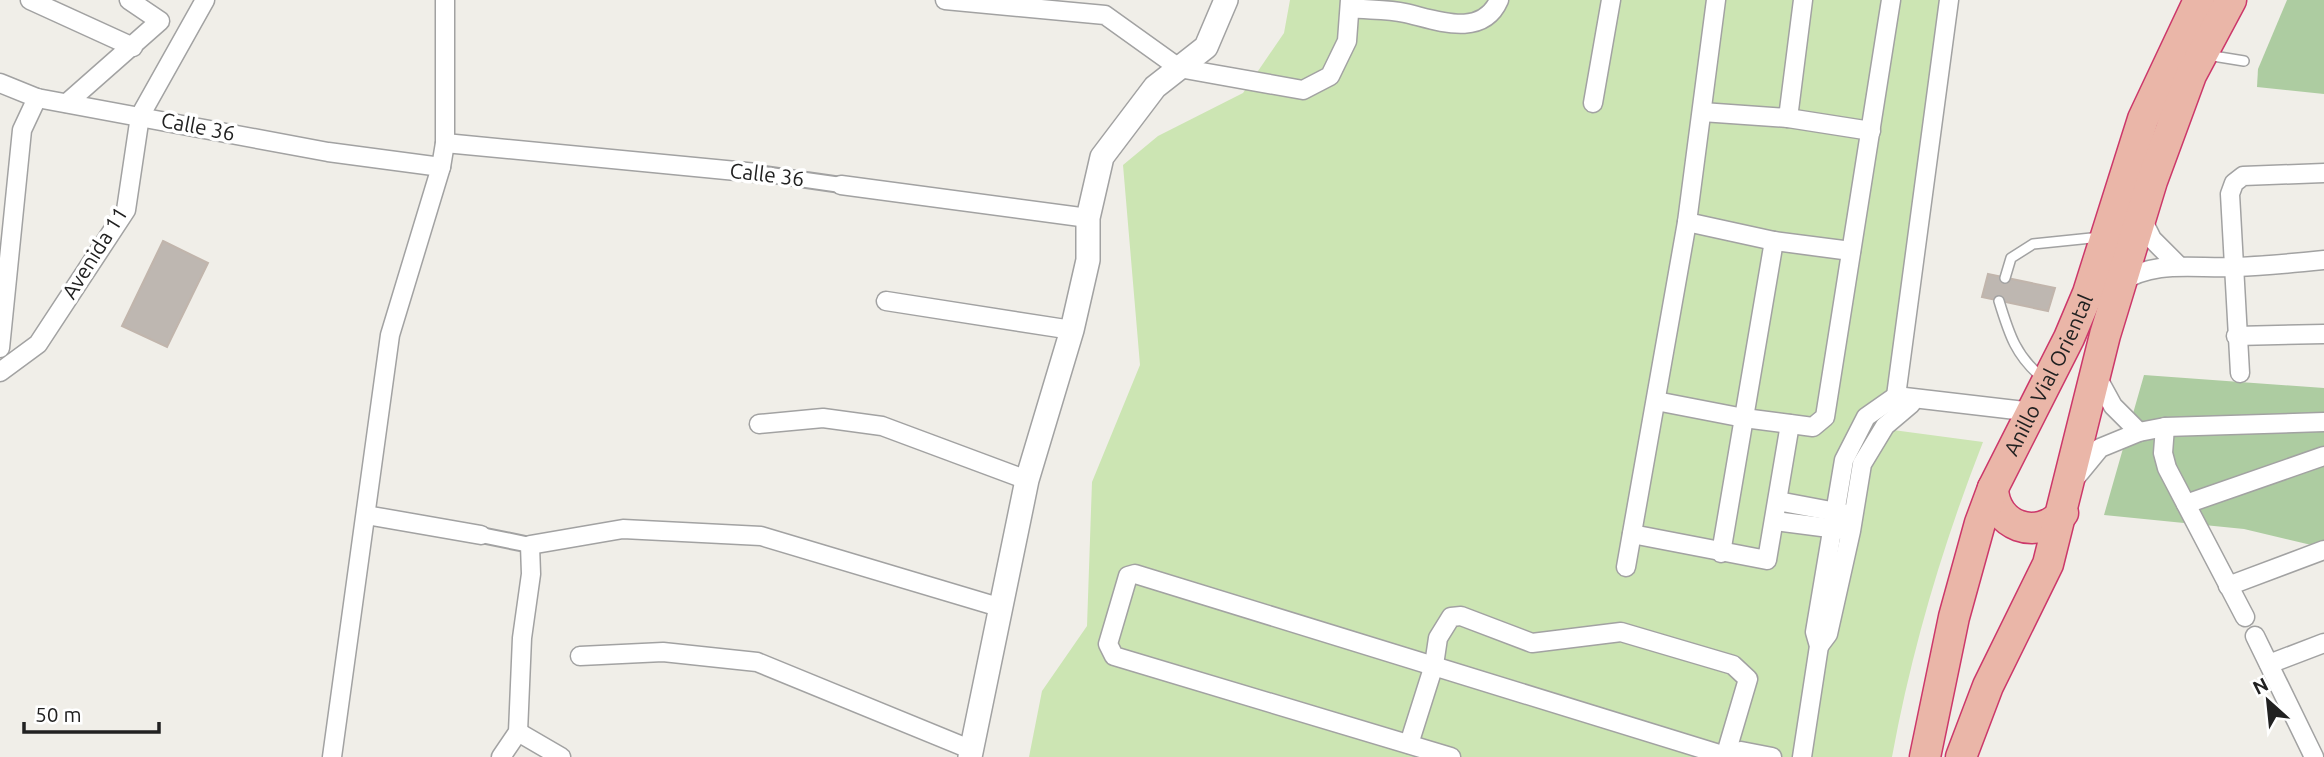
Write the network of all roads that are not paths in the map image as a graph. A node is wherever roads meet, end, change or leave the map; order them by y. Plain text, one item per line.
1 (30, 0) edge
2 (130, 0) edge
3 (205, 0) edge
4 (445, 0) edge
5 (945, 0) edge
6 (1226, 0) edge
7 (1499, 0) edge
8 (1611, 0) edge
9 (1716, 0) edge
10 (1803, 0) edge
11 (1891, 0) edge
12 (1949, 0) edge
13 (2199, 0) edge
14 (2231, 0) edge
15 (1350, 4) edge
16 (160, 22) junction
17 (186, 34) junction
18 (133, 47) junction
19 (2202, 54) junction
20 (2244, 61) dead end
21 (1179, 68) junction
22 (0, 83) edge
23 (37, 98) junction
24 (67, 103) junction
25 (1592, 103) dead end
26 (1702, 112) junction
27 (140, 116) junction
28 (1788, 118) junction
29 (1871, 131) junction
30 (445, 143) junction
31 (440, 167) junction
32 (757, 173) joint
33 (2324, 173) edge
34 (841, 185) joint
35 (2141, 216) junction
36 (1088, 218) junction
37 (1687, 222) junction
38 (2106, 237) junction
39 (1774, 241) junction
40 (1851, 251) junction
41 (2324, 260) edge
42 (2179, 267) junction
43 (2236, 267) junction
44 (2005, 278) dead end
45 (2119, 283) junction
46 (887, 301) dead end
47 (1999, 301) dead end
48 (1072, 330) junction
49 (2324, 334) edge
50 (2236, 336) junction
51 (0, 348) edge
52 (0, 372) edge
53 (2240, 373) dead end
54 (2096, 375) junction
55 (2048, 383) junction
56 (1656, 401) junction
57 (1899, 403) junction
58 (2033, 412) junction
59 (1744, 418) junction
60 (2324, 422) edge
61 (759, 424) dead end
62 (1790, 424) junction
63 (2165, 427) junction
64 (2139, 432) junction
65 (2324, 456) edge
66 (1027, 480) junction
67 (1993, 488) junction
68 (2066, 500) junction
69 (1778, 501) junction
70 (2186, 504) junction
71 (366, 515) junction
72 (1776, 520) junction
73 (1844, 522) junction
74 (1632, 534) junction
75 (481, 535) joint
76 (530, 545) junction
77 (2324, 550) edge
78 (1721, 554) junction
79 (1626, 567) dead end
80 (2228, 586) junction
81 (1002, 608) junction
82 (2245, 617) dead end
83 (2255, 636) dead end
84 (2324, 643) edge
85 (580, 656) dead end
86 (2269, 664) junction
87 (1434, 665) junction
88 (518, 732) junction
89 (1409, 744) junction
90 (2315, 745) edge
91 (971, 753) edge
92 (1727, 756) edge
93 (331, 757) edge
94 (500, 757) edge
95 (561, 757) edge
96 (1451, 757) edge
97 (1772, 757) edge
98 (1802, 757) edge
99 (1925, 757) edge
100 (1961, 757) edge

1 - 18 street
2 - 16 street
3 - 17 street, Avenida 11
4 - 30 street
5 - 21 street
6 - 21 street
7 - 15 street
8 - 25 street
9 - 26 street
10 - 28 street
11 - 29 street
12 - 57 street
13 - 38 highway, Anillo Vial Oriental
14 - 19 highway, Anillo Vial Oriental
15 - 21 street
16 - 17 street
16 - 18 street
17 - 27 street, Avenida 11
18 - 24 street
19 - 20 lane
19 - 35 highway, Anillo Vial Oriental
21 - 36 street
22 - 23 street, Calle 36
23 - 24 street, Calle 36
23 - 51 street
24 - 27 street, Calle 36
26 - 28 street
26 - 37 street
27 - 31 street, Calle 36
27 - 52 street, Avenida 11
28 - 29 street
29 - 40 street
30 - 31 street
30 - 32 street, Calle 36
31 - 71 street
32 - 34 street, Calle 36
33 - 43 street
34 - 36 street, Calle 36
35 - 42 street
35 - 45 highway, Anillo Vial Oriental
36 - 48 street
37 - 39 street
37 - 56 street
38 - 44 lane
38 - 55 highway, Anillo Vial Oriental
39 - 40 street
39 - 59 street
40 - 62 street
41 - 43 street
42 - 43 street
42 - 45 street
43 - 50 street
45 - 54 highway, Anillo Vial Oriental
46 - 48 street
47 - 55 lane
48 - 66 street
49 - 50 street
50 - 53 street
54 - 64 street
54 - 68 highway, Anillo Vial Oriental
55 - 58 highway, Anillo Vial Oriental
56 - 59 street
56 - 74 street
57 - 58 street
57 - 73 street
58 - 67 highway, Anillo Vial Oriental
59 - 62 street
59 - 78 street
60 - 63 street
61 - 66 street
62 - 69 street
63 - 64 street
63 - 70 street
64 - 68 street
65 - 70 street
66 - 81 street
67 - 68 highway
67 - 99 highway, Anillo Vial Oriental
68 - 100 highway, Anillo Vial Oriental
69 - 72 street
69 - 73 street
70 - 80 street
71 - 75 street
71 - 93 street
72 - 73 street
72 - 78 street
73 - 98 street
74 - 78 street
74 - 79 street
75 - 76 street
76 - 81 street
76 - 88 street
77 - 80 street
80 - 82 street
81 - 91 street
83 - 86 street
84 - 86 street
85 - 91 street
86 - 90 street
87 - 89 street
87 - 89 street
87 - 92 street
87 - 92 street
88 - 94 street
88 - 95 street
89 - 96 street
92 - 97 street

